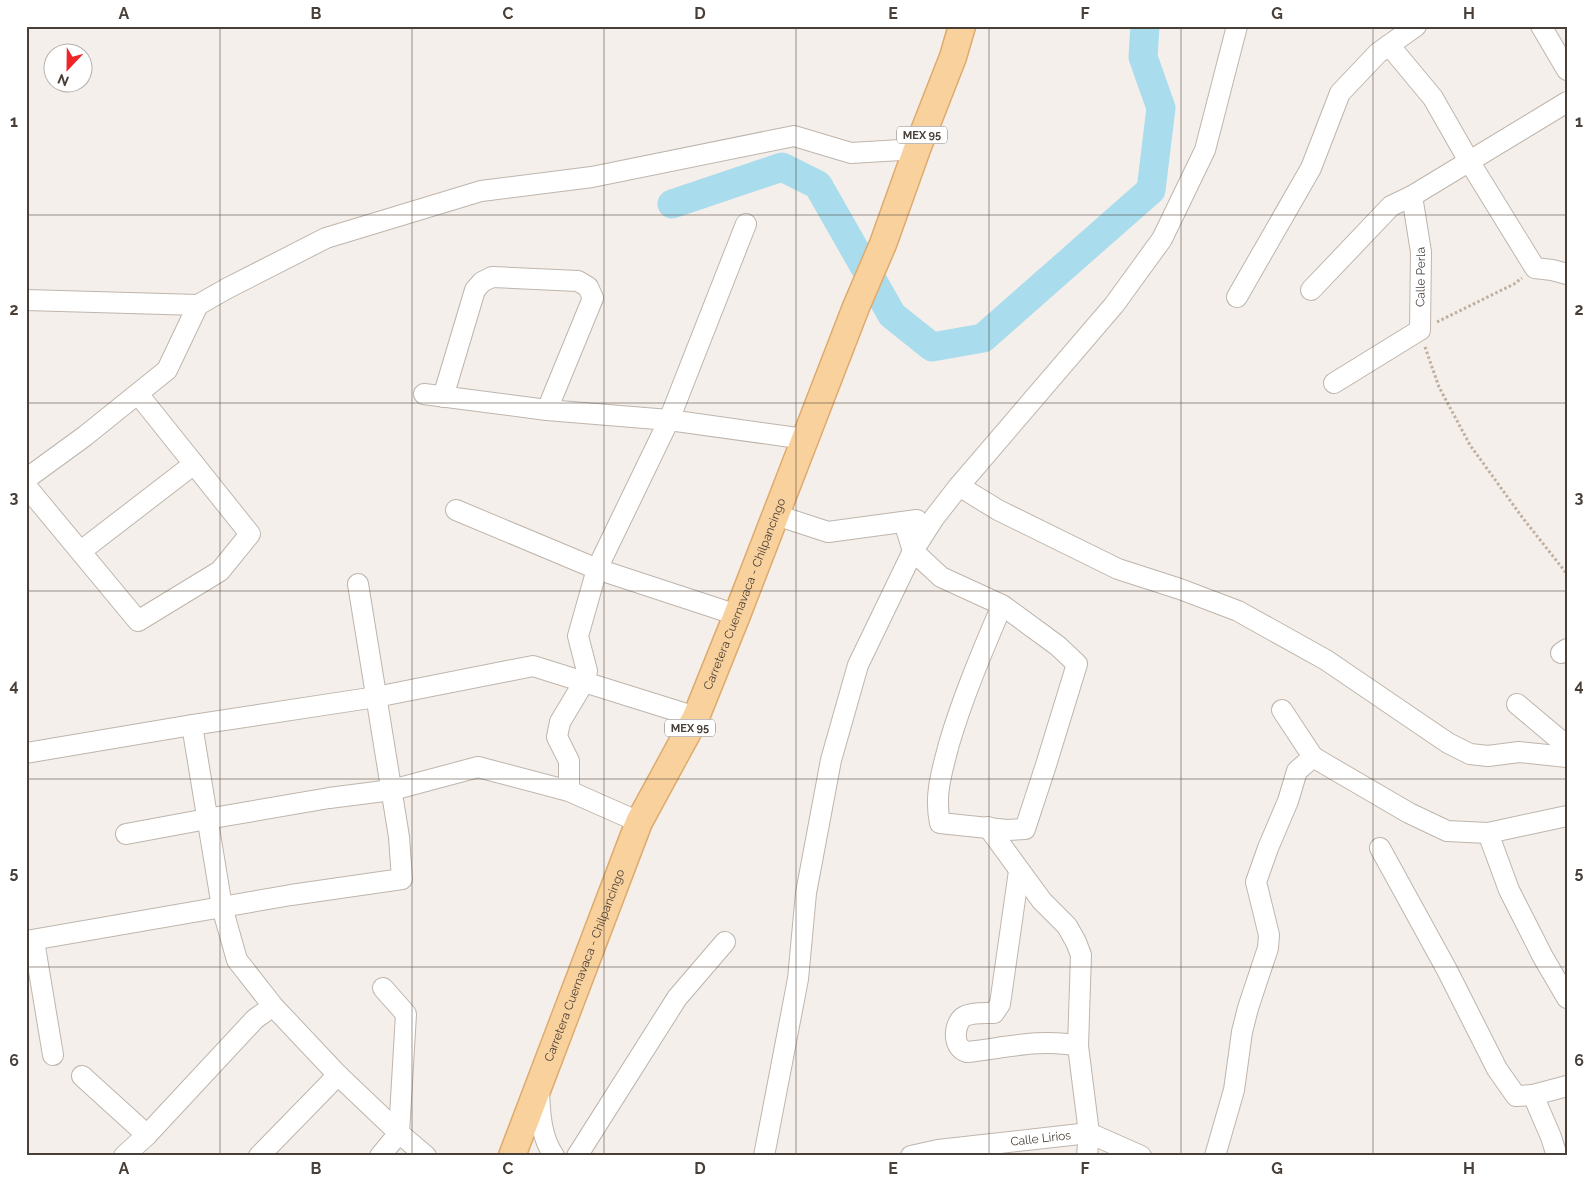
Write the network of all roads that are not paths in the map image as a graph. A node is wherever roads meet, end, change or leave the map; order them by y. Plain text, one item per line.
1 (962, 26) edge
2 (1237, 26) edge
3 (1416, 26) edge
4 (1541, 26) edge
5 (1389, 45) junction
6 (1567, 70) edge
7 (1567, 102) edge
8 (917, 149) junction
9 (1469, 161) junction
10 (1412, 196) junction
11 (746, 224) dead end
12 (1567, 274) edge
13 (1312, 290) dead end
14 (1237, 297) dead end
15 (26, 300) edge
16 (198, 305) junction
17 (1334, 383) dead end
18 (138, 394) junction
19 (547, 410) junction
20 (668, 420) junction
21 (805, 440) junction
22 (194, 464) junction
23 (26, 479) edge
24 (26, 486) edge
25 (959, 486) junction
26 (456, 510) dead end
27 (776, 515) junction
28 (934, 518) junction
29 (904, 522) junction
30 (81, 551) junction
31 (912, 551) junction
32 (597, 569) junction
33 (358, 584) dead end
34 (1002, 605) junction
35 (737, 615) junction
36 (584, 682) junction
37 (376, 697) junction
38 (1517, 704) dead end
39 (1282, 710) dead end
40 (696, 717) junction
41 (192, 724) junction
42 (1567, 746) edge
43 (26, 753) edge
44 (1567, 757) edge
45 (1313, 758) junction
46 (392, 790) junction
47 (570, 792) junction
48 (1567, 816) edge
49 (207, 819) junction
50 (639, 822) junction
51 (988, 827) junction
52 (1488, 833) junction
53 (126, 834) dead end
54 (1380, 848) dead end
55 (1019, 871) junction
56 (222, 907) junction
57 (30, 941) edge
58 (725, 942) dead end
59 (383, 988) dead end
60 (1567, 998) edge
61 (273, 1006) junction
62 (1078, 1046) junction
63 (53, 1055) dead end
64 (338, 1075) junction
65 (82, 1076) dead end
66 (538, 1085) junction
67 (1567, 1086) edge
68 (1533, 1096) junction
69 (399, 1133) junction
70 (147, 1134) junction
71 (1089, 1134) junction
72 (514, 1150) edge
73 (124, 1156) edge
74 (259, 1156) edge
75 (380, 1156) edge
76 (426, 1156) edge
77 (554, 1156) edge
78 (577, 1156) edge
79 (764, 1156) edge
80 (911, 1156) edge
81 (1087, 1156) edge
82 (1141, 1156) edge
83 (1215, 1156) edge
84 (1557, 1156) edge

1 - 8 main road, Carretera Cuernavaca - Chilpancingo / MEX 95
2 - 25 street
3 - 5 street
4 - 6 street
5 - 9 street
5 - 14 street
7 - 9 street
8 - 16 street
8 - 21 main road, Carretera Cuernavaca - Chilpancingo / MEX 95
9 - 10 street
9 - 12 street
10 - 13 street
10 - 17 street, Calle Perla
11 - 20 street
15 - 16 street
16 - 18 street
18 - 22 street
18 - 23 street
19 - 19 street
19 - 20 street
20 - 21 street
20 - 32 street
21 - 27 main road, Carretera Cuernavaca - Chilpancingo / MEX 95
22 - 30 street
22 - 30 street
24 - 30 street
25 - 28 street
25 - 44 street
26 - 32 street
27 - 29 street
27 - 35 main road, Carretera Cuernavaca - Chilpancingo / MEX 95
28 - 29 street
28 - 31 street
29 - 31 street
31 - 34 street
31 - 79 street
32 - 35 street
32 - 36 street
33 - 37 street
34 - 51 street
34 - 51 street
35 - 40 main road, Carretera Cuernavaca - Chilpancingo / MEX 95
36 - 37 street
36 - 40 street
36 - 47 street
37 - 41 street
37 - 46 street
38 - 42 street
39 - 45 street
40 - 50 main road, Carretera Cuernavaca - Chilpancingo / MEX 95
41 - 43 street
41 - 49 street
45 - 52 street
45 - 83 street
46 - 47 street
46 - 49 street
46 - 56 street
47 - 50 street
48 - 52 street
49 - 53 street
49 - 56 street
50 - 66 main road, Carretera Cuernavaca - Chilpancingo / MEX 95
51 - 55 street
52 - 60 street
54 - 68 street
55 - 62 street
55 - 62 street
56 - 57 street
56 - 61 street
57 - 63 street
58 - 78 street
59 - 69 street
61 - 64 street
61 - 70 street
62 - 71 street
64 - 69 street
64 - 74 street
65 - 70 street
66 - 72 main road, Carretera Cuernavaca - Chilpancingo / MEX 95
66 - 77 street
67 - 68 street
68 - 84 street
69 - 75 street
69 - 76 street
70 - 73 street
71 - 80 street, Calle Lirios
71 - 81 street
71 - 82 street, Calle Lirios

